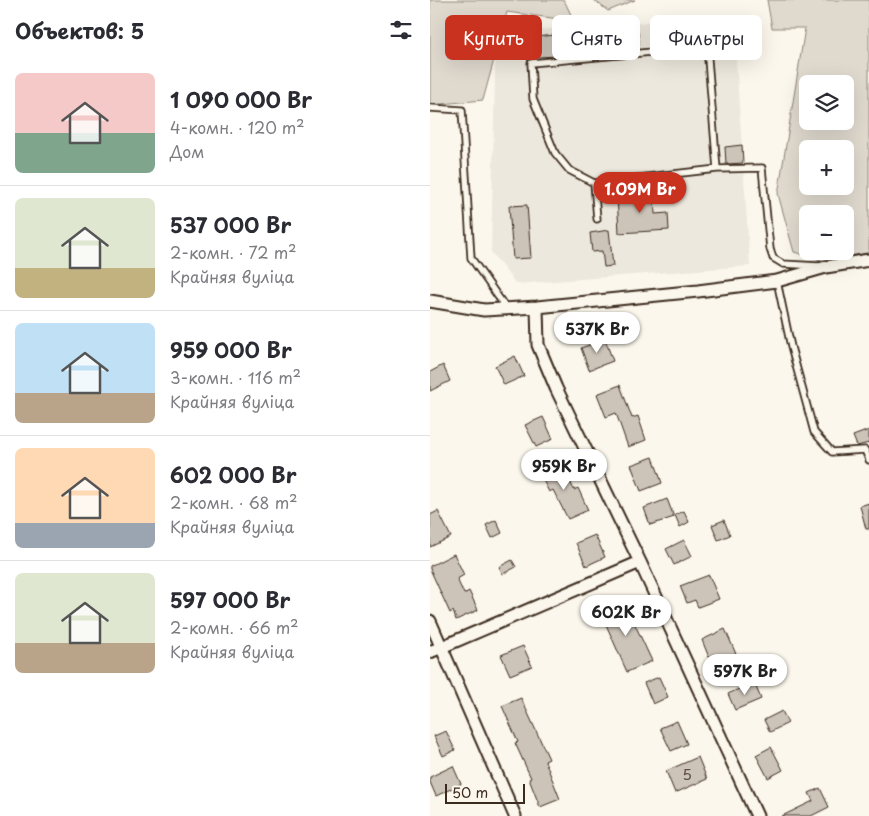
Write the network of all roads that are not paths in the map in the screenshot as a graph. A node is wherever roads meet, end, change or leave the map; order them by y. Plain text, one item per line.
1 (430, 108) edge
2 (717, 169) junction
3 (594, 183) junction
4 (597, 219) dead end
5 (869, 260) edge
6 (826, 267) junction
7 (777, 281) junction
8 (430, 301) edge
9 (537, 307) junction
10 (508, 309) junction
11 (867, 449) edge
12 (869, 460) edge
13 (640, 562) junction
14 (430, 621) edge
15 (442, 647) junction
16 (430, 652) edge
17 (515, 816) edge
18 (757, 816) edge

1 - 10 lane
2 - 3 lane
2 - 3 lane
2 - 6 lane
3 - 4 lane
5 - 6 street
6 - 7 street
7 - 9 street
7 - 11 lane
8 - 10 street
9 - 10 street
9 - 13 street
11 - 12 lane
13 - 15 street
13 - 18 street
14 - 15 street
15 - 16 street
15 - 17 street

